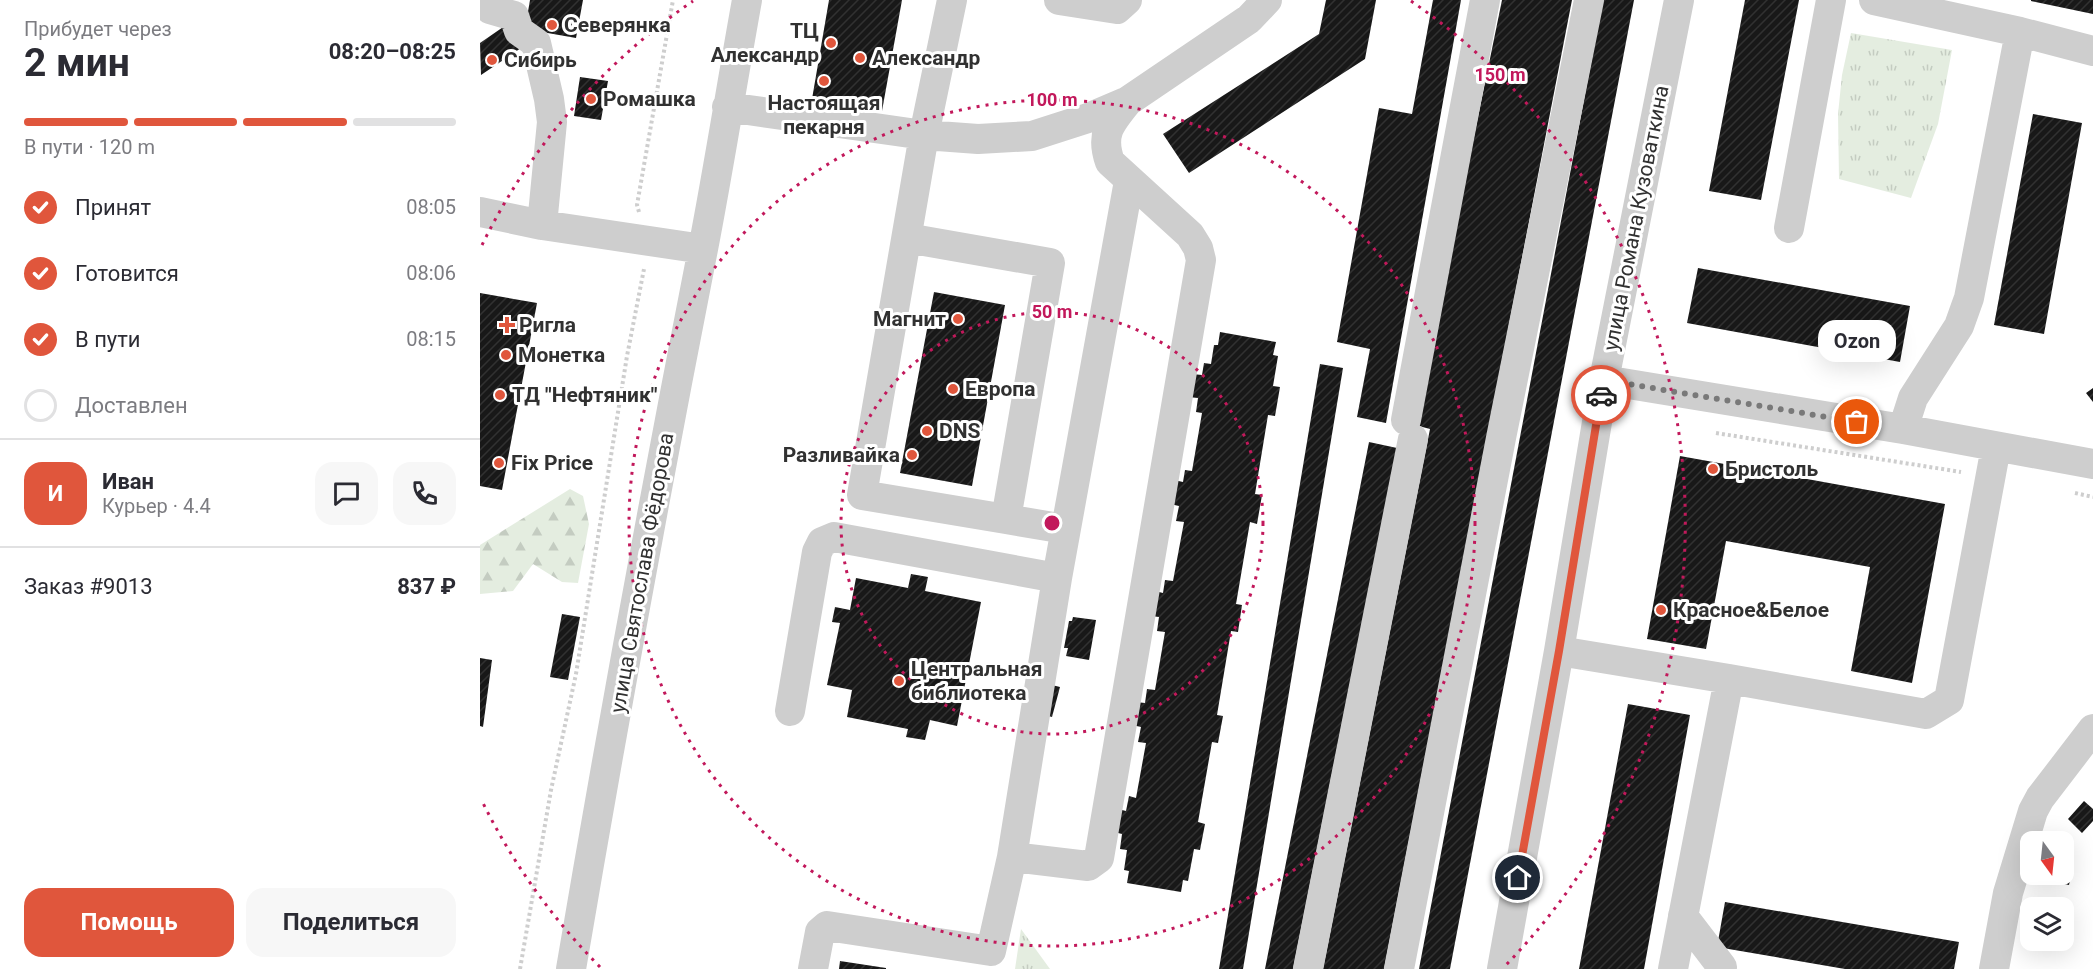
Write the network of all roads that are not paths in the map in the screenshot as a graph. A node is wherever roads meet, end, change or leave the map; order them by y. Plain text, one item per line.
1 (747, 0) edge
2 (952, 0) edge
3 (1059, 0) edge
4 (1127, 0) edge
5 (1267, 0) edge
6 (1485, 0) edge
7 (1588, 0) edge
8 (1679, 0) edge
9 (1831, 0) edge
10 (1874, 0) edge
11 (487, 6) edge
12 (2020, 32) junction
13 (2093, 51) edge
14 (1128, 101) junction
15 (727, 107) junction
16 (924, 135) junction
17 (1032, 136) junction
18 (1119, 171) junction
19 (480, 212) edge
20 (542, 225) junction
21 (1789, 228) dead end
22 (907, 238) junction
23 (703, 249) junction
24 (1604, 380) junction
25 (1903, 429) junction
26 (1996, 447) junction
27 (2093, 465) edge
28 (1006, 519) junction
29 (1065, 529) junction
30 (1057, 578) junction
31 (1559, 651) junction
32 (1729, 679) junction
33 (790, 711) dead end
34 (2093, 729) edge
35 (1007, 838) junction
36 (1683, 916) junction
37 (990, 960) edge
38 (1724, 968) edge
39 (571, 969) edge
40 (813, 969) edge
41 (1308, 969) edge
42 (1399, 969) edge
43 (1502, 969) edge
44 (1673, 969) edge
45 (1994, 969) edge

1 - 15 street, улица Святослава Фёдорова
2 - 16 street
3 - 4 street
5 - 14 street
6 - 41 street
7 - 42 street
8 - 24 street, улица Романа Кузоваткина
9 - 21 street
10 - 12 street
11 - 20 street
12 - 13 street
12 - 25 street
14 - 17 street
14 - 18 street
15 - 16 street
15 - 23 street, улица Святослава Фёдорова
16 - 17 street
16 - 22 street
17 - 18 street
18 - 29 street
18 - 35 street
19 - 20 street
20 - 23 street
22 - 28 street
22 - 28 street
23 - 39 street, улица Святослава Фёдорова
24 - 25 street
24 - 31 street, улица Романа Кузоваткина
25 - 26 street
26 - 27 street
26 - 32 street
28 - 29 street
29 - 30 street
30 - 33 street
30 - 35 street
31 - 32 street
31 - 43 street, улица Романа Кузоваткина
32 - 36 street
34 - 45 street
35 - 37 street
36 - 38 street
36 - 44 street
37 - 40 street

